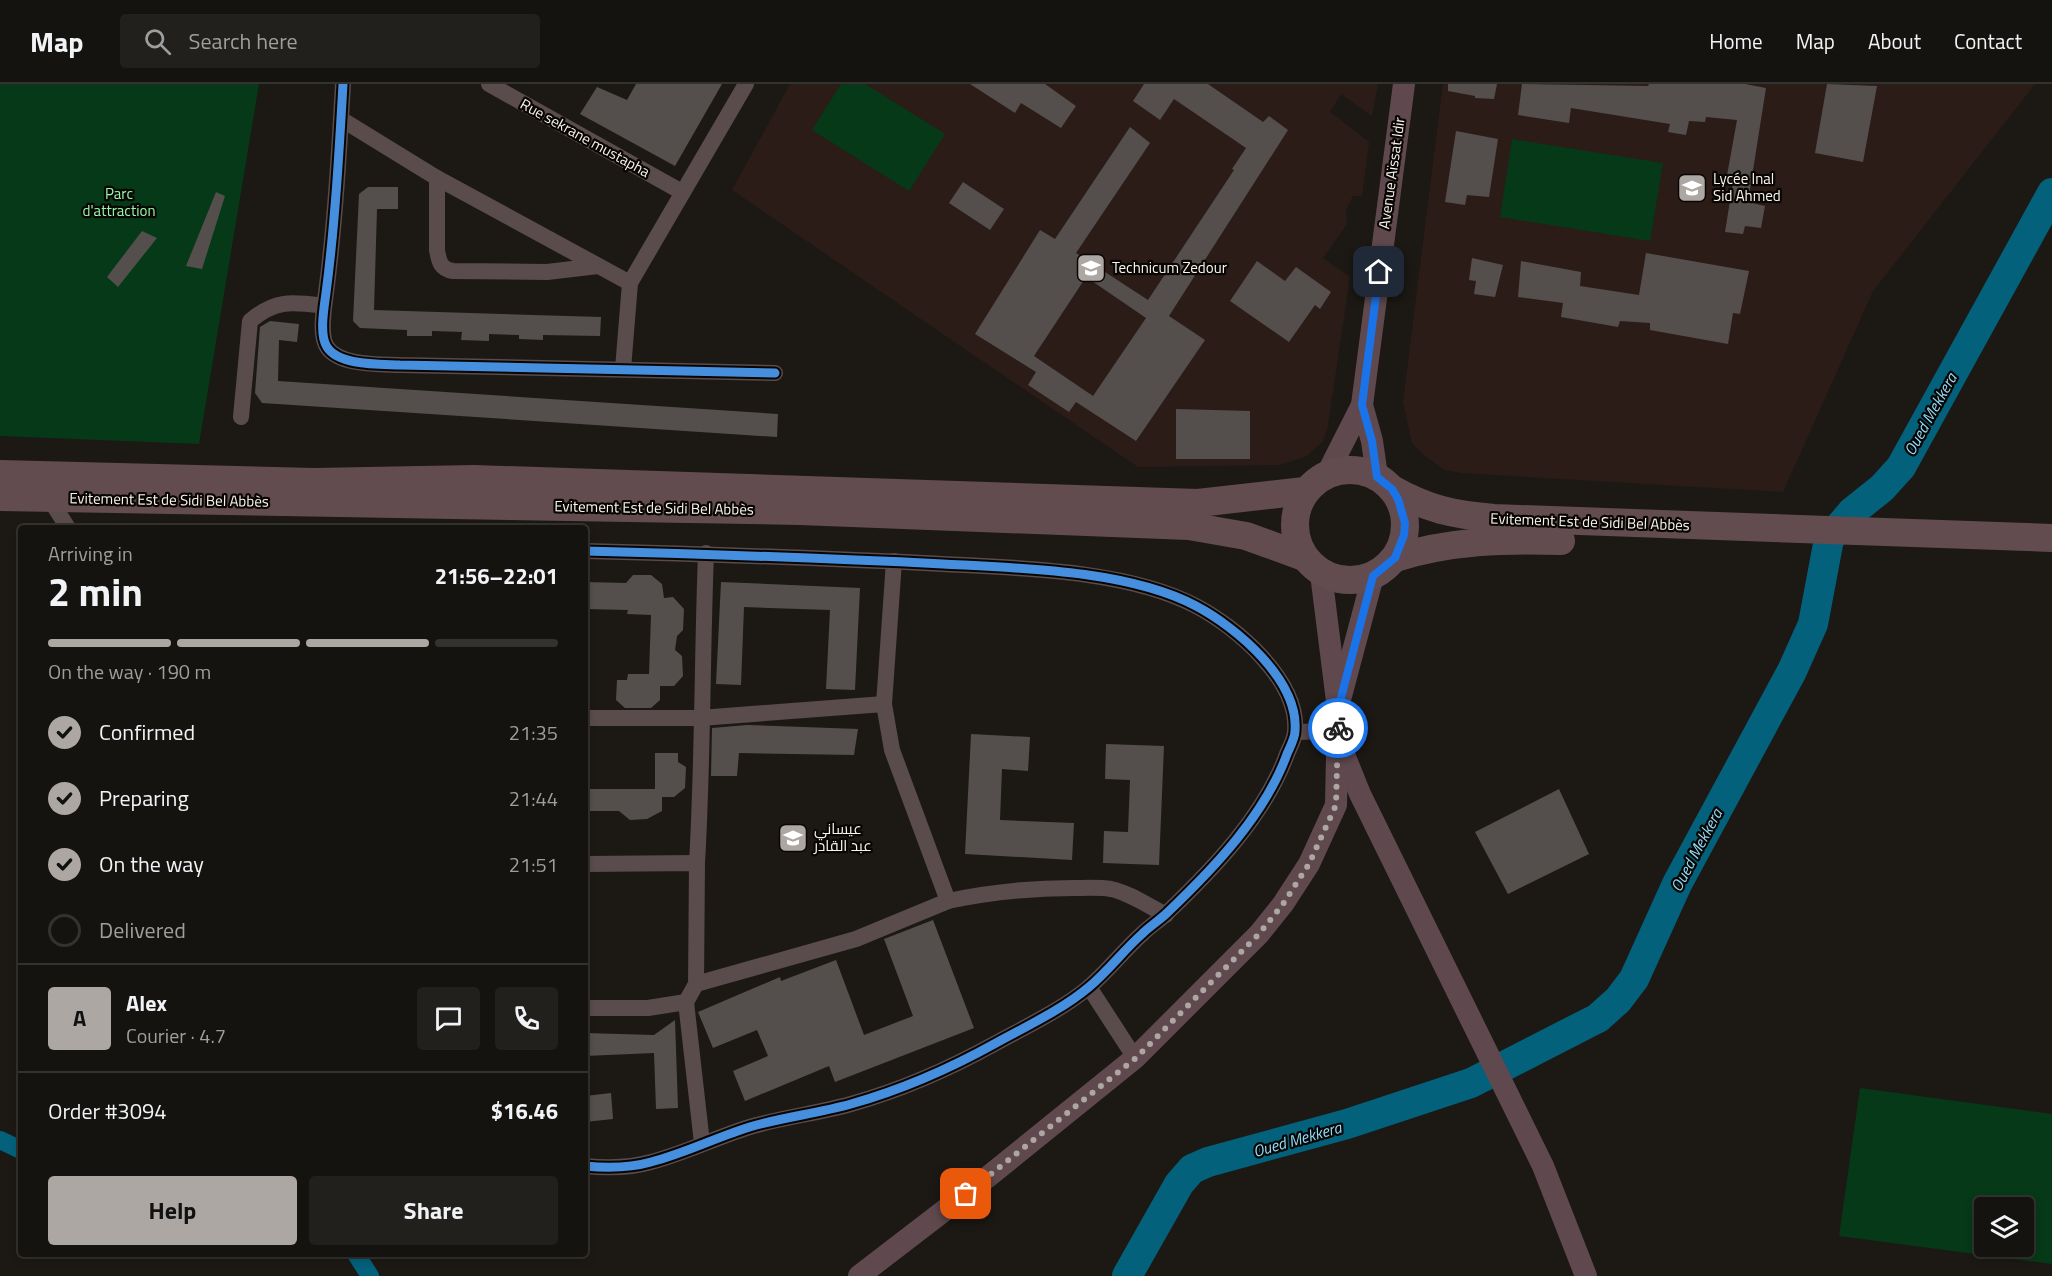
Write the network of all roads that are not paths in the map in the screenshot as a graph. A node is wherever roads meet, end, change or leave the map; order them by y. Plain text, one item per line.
1 (343, 84) edge
2 (489, 84) edge
3 (746, 84) edge
4 (1404, 84) edge
5 (341, 119) junction
6 (436, 178) junction
7 (681, 192) junction
8 (598, 266) junction
9 (630, 283) junction
10 (324, 306) junction
11 (623, 369) junction
12 (776, 373) dead end
13 (1362, 405) junction
14 (241, 417) dead end
15 (0, 474) edge
16 (1316, 483) junction
17 (1384, 483) junction
18 (0, 497) edge
19 (49, 498) junction
20 (66, 525) edge
21 (2052, 538) edge
22 (1795, 540) junction
23 (1878, 542) junction
24 (588, 551) edge
25 (706, 553) junction
26 (2052, 556) edge
27 (894, 561) junction
28 (1313, 565) junction
29 (1384, 567) junction
30 (884, 704) junction
31 (700, 717) junction
32 (588, 718) edge
33 (1338, 726) junction
34 (1295, 732) junction
35 (697, 863) junction
36 (588, 864) edge
37 (948, 902) junction
38 (1166, 915) junction
39 (696, 984) junction
40 (1089, 987) junction
41 (686, 1002) junction
42 (588, 1008) edge
43 (1136, 1058) junction
44 (702, 1143) junction
45 (588, 1166) edge
46 (859, 1276) edge
47 (1586, 1276) edge

1 - 5 street
2 - 7 street, Rue sekrane mustapha
3 - 7 street
4 - 13 main road, Avenue Aïssat Idir
5 - 6 street
5 - 10 street
6 - 8 street
6 - 8 street
7 - 9 street
8 - 9 street
9 - 11 street
10 - 11 street
10 - 14 street
11 - 12 street
13 - 16 main road
13 - 17 main road
15 - 16 highway, Evitement Est de Sidi Bel Abbès
16 - 17 highway
16 - 28 highway
17 - 22 highway, Evitement Est de Sidi Bel Abbès
17 - 29 highway
18 - 19 highway, Evitement Est de Sidi Bel Abbès
19 - 20 street
19 - 28 highway, Evitement Est de Sidi Bel Abbès
21 - 23 highway
22 - 23 highway
22 - 29 highway, Evitement Est de Sidi Bel Abbès
23 - 26 highway
24 - 25 street
25 - 27 street
25 - 31 street
27 - 30 street
27 - 34 street
28 - 29 highway
28 - 33 main road
29 - 33 main road
30 - 31 street
30 - 37 street
31 - 32 street
31 - 35 street
33 - 34 street
33 - 43 main road
33 - 47 main road
34 - 38 street
35 - 36 street
35 - 39 street
37 - 38 street
37 - 39 street
38 - 40 street
39 - 41 street
40 - 43 street
40 - 44 street
41 - 42 street
41 - 44 street
43 - 46 main road
44 - 45 street

